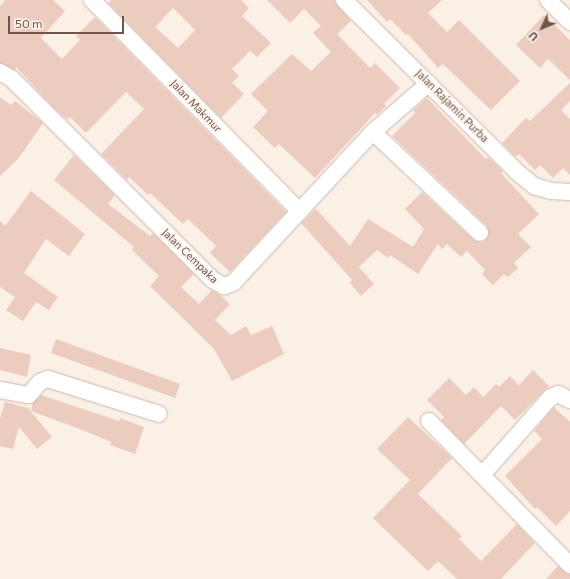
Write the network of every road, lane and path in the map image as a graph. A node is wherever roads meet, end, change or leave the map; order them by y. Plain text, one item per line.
1 (92, 0) edge
2 (344, 0) edge
3 (548, 0) edge
4 (570, 22) edge
5 (0, 72) edge
6 (429, 83) junction
7 (373, 132) junction
8 (570, 192) edge
9 (300, 211) junction
10 (480, 233) dead end
11 (0, 390) edge
12 (570, 400) edge
13 (159, 414) dead end
14 (428, 421) dead end
15 (482, 475) junction
16 (570, 565) edge

1 - 9 street, Jalan Makmur
2 - 6 street, Jalan Rajamin Purba
3 - 4 street
5 - 9 street, Jalan Cempaka
6 - 7 street, Jalan Cempaka
6 - 8 street, Jalan Rajamin Purba
7 - 9 street, Jalan Cempaka
7 - 10 street
11 - 13 street
12 - 15 street
14 - 15 street
15 - 16 street

